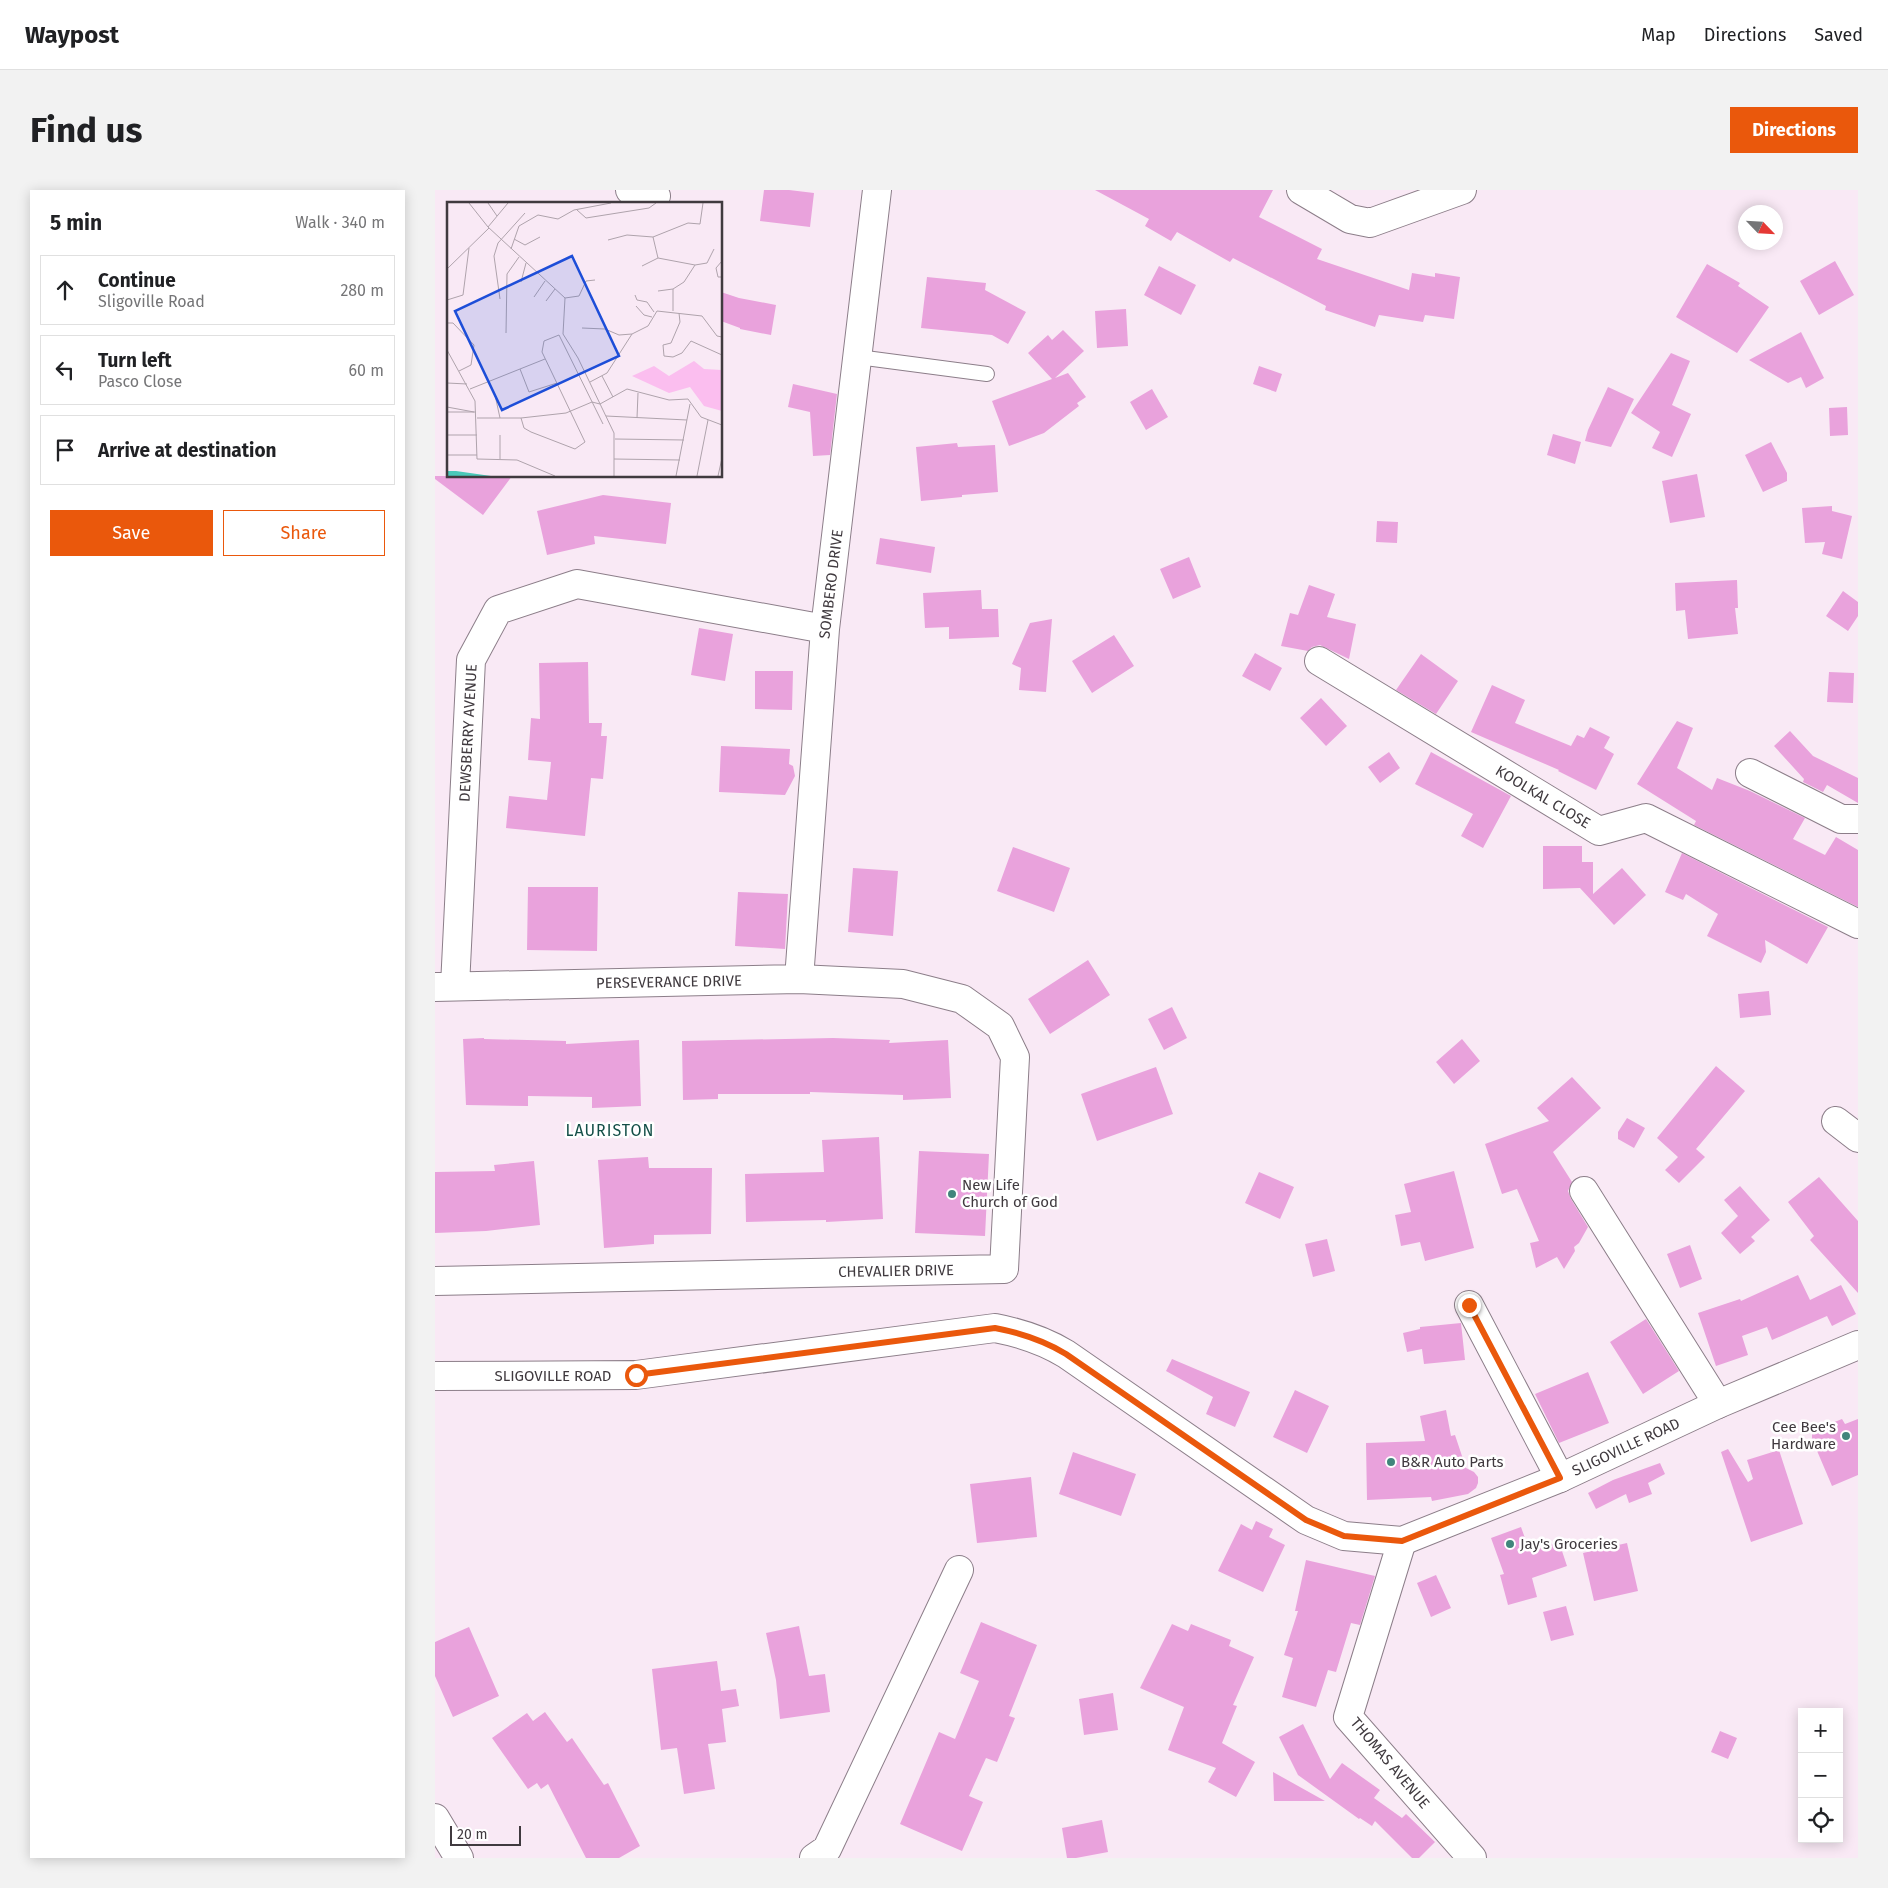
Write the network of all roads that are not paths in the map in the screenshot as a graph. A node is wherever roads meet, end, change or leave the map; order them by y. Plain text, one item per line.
1 (630, 190) edge
2 (877, 190) edge
3 (1301, 190) edge
4 (1462, 190) edge
5 (656, 196) dead end
6 (858, 357) junction
7 (987, 374) dead end
8 (825, 629) junction
9 (1319, 661) dead end
10 (1750, 773) dead end
11 (1858, 819) edge
12 (1858, 924) edge
13 (799, 979) junction
14 (903, 984) joint
15 (445, 986) edge
16 (1836, 1121) dead end
17 (1858, 1138) edge
18 (1584, 1190) dead end
19 (435, 1281) edge
20 (1469, 1305) dead end
21 (1858, 1345) edge
22 (435, 1376) edge
23 (1718, 1404) junction
24 (1560, 1478) junction
25 (1402, 1541) junction
26 (959, 1570) dead end
27 (435, 1818) edge
28 (459, 1858) edge
29 (814, 1858) edge
30 (1472, 1858) edge

1 - 5 street
2 - 6 street, SOMBERO DRIVE
3 - 4 street
6 - 7 lane
6 - 8 street, SOMBERO DRIVE
8 - 13 street, SOMBERO DRIVE
8 - 15 street, DEWSBERRY AVENUE
9 - 12 street, KOOLKAL CLOSE
10 - 11 street
13 - 14 street, PERSEVERANCE DRIVE
13 - 15 street, PERSEVERANCE DRIVE
14 - 19 street, CHEVALIER DRIVE
16 - 17 street
18 - 23 street
20 - 24 street
21 - 23 street, SLIGOVILLE ROAD
22 - 25 street, SLIGOVILLE ROAD
23 - 24 street, SLIGOVILLE ROAD
24 - 25 street, SLIGOVILLE ROAD
25 - 30 street, THOMAS AVENUE
26 - 29 street
27 - 28 street

